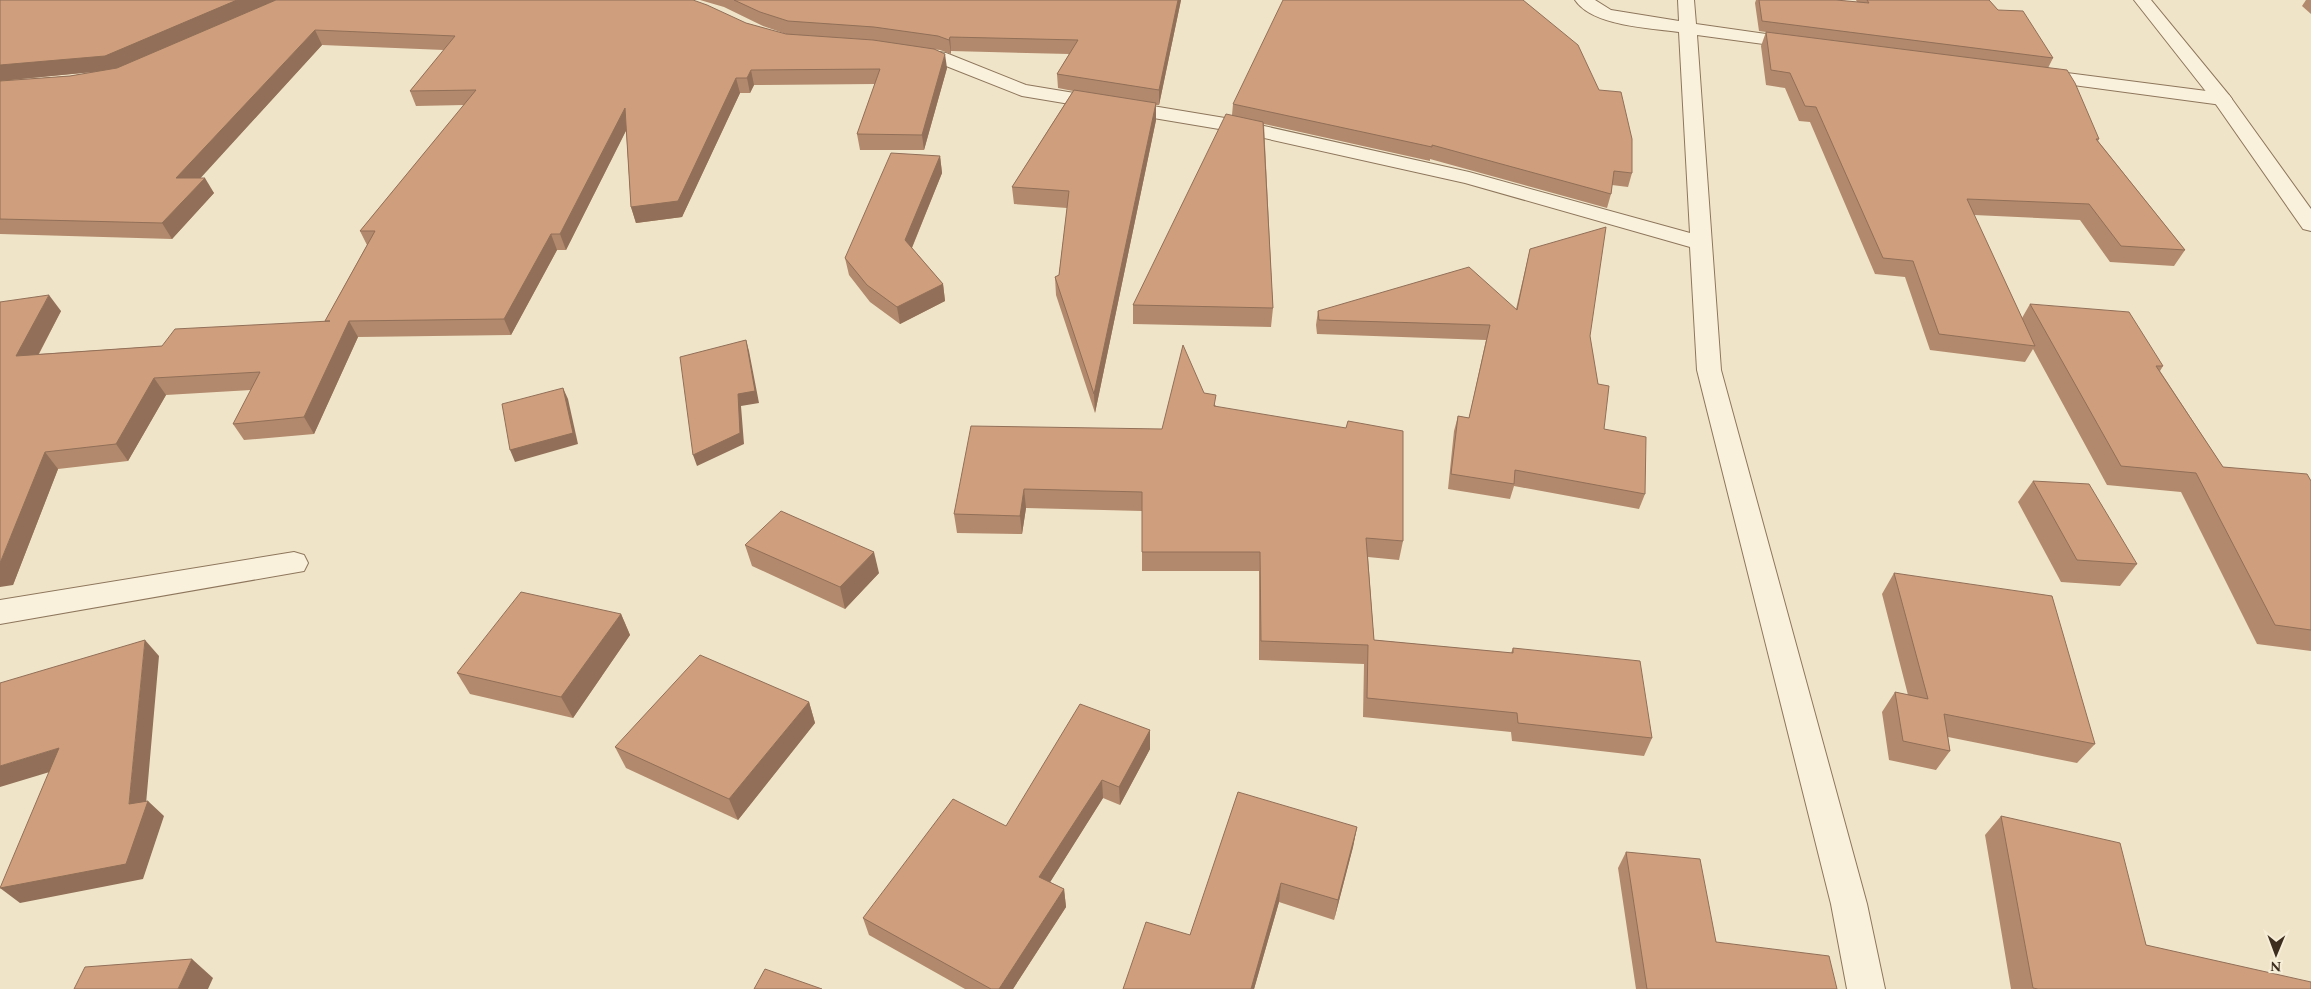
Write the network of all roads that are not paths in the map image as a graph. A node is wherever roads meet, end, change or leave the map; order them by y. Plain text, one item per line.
1 (1583, 0) edge
2 (1686, 0) edge
3 (2142, 0) edge
4 (1686, 29) junction
5 (1822, 47) edge
6 (892, 50) edge
7 (2017, 72) edge
8 (2222, 99) junction
9 (2311, 224) edge
10 (1701, 243) junction
11 (294, 563) dead end
12 (0, 612) edge
13 (1866, 989) edge

1 - 4 street
2 - 4 street
3 - 8 street
4 - 5 street
4 - 10 street
6 - 10 street
7 - 8 street
8 - 9 street
10 - 13 street
11 - 12 street

